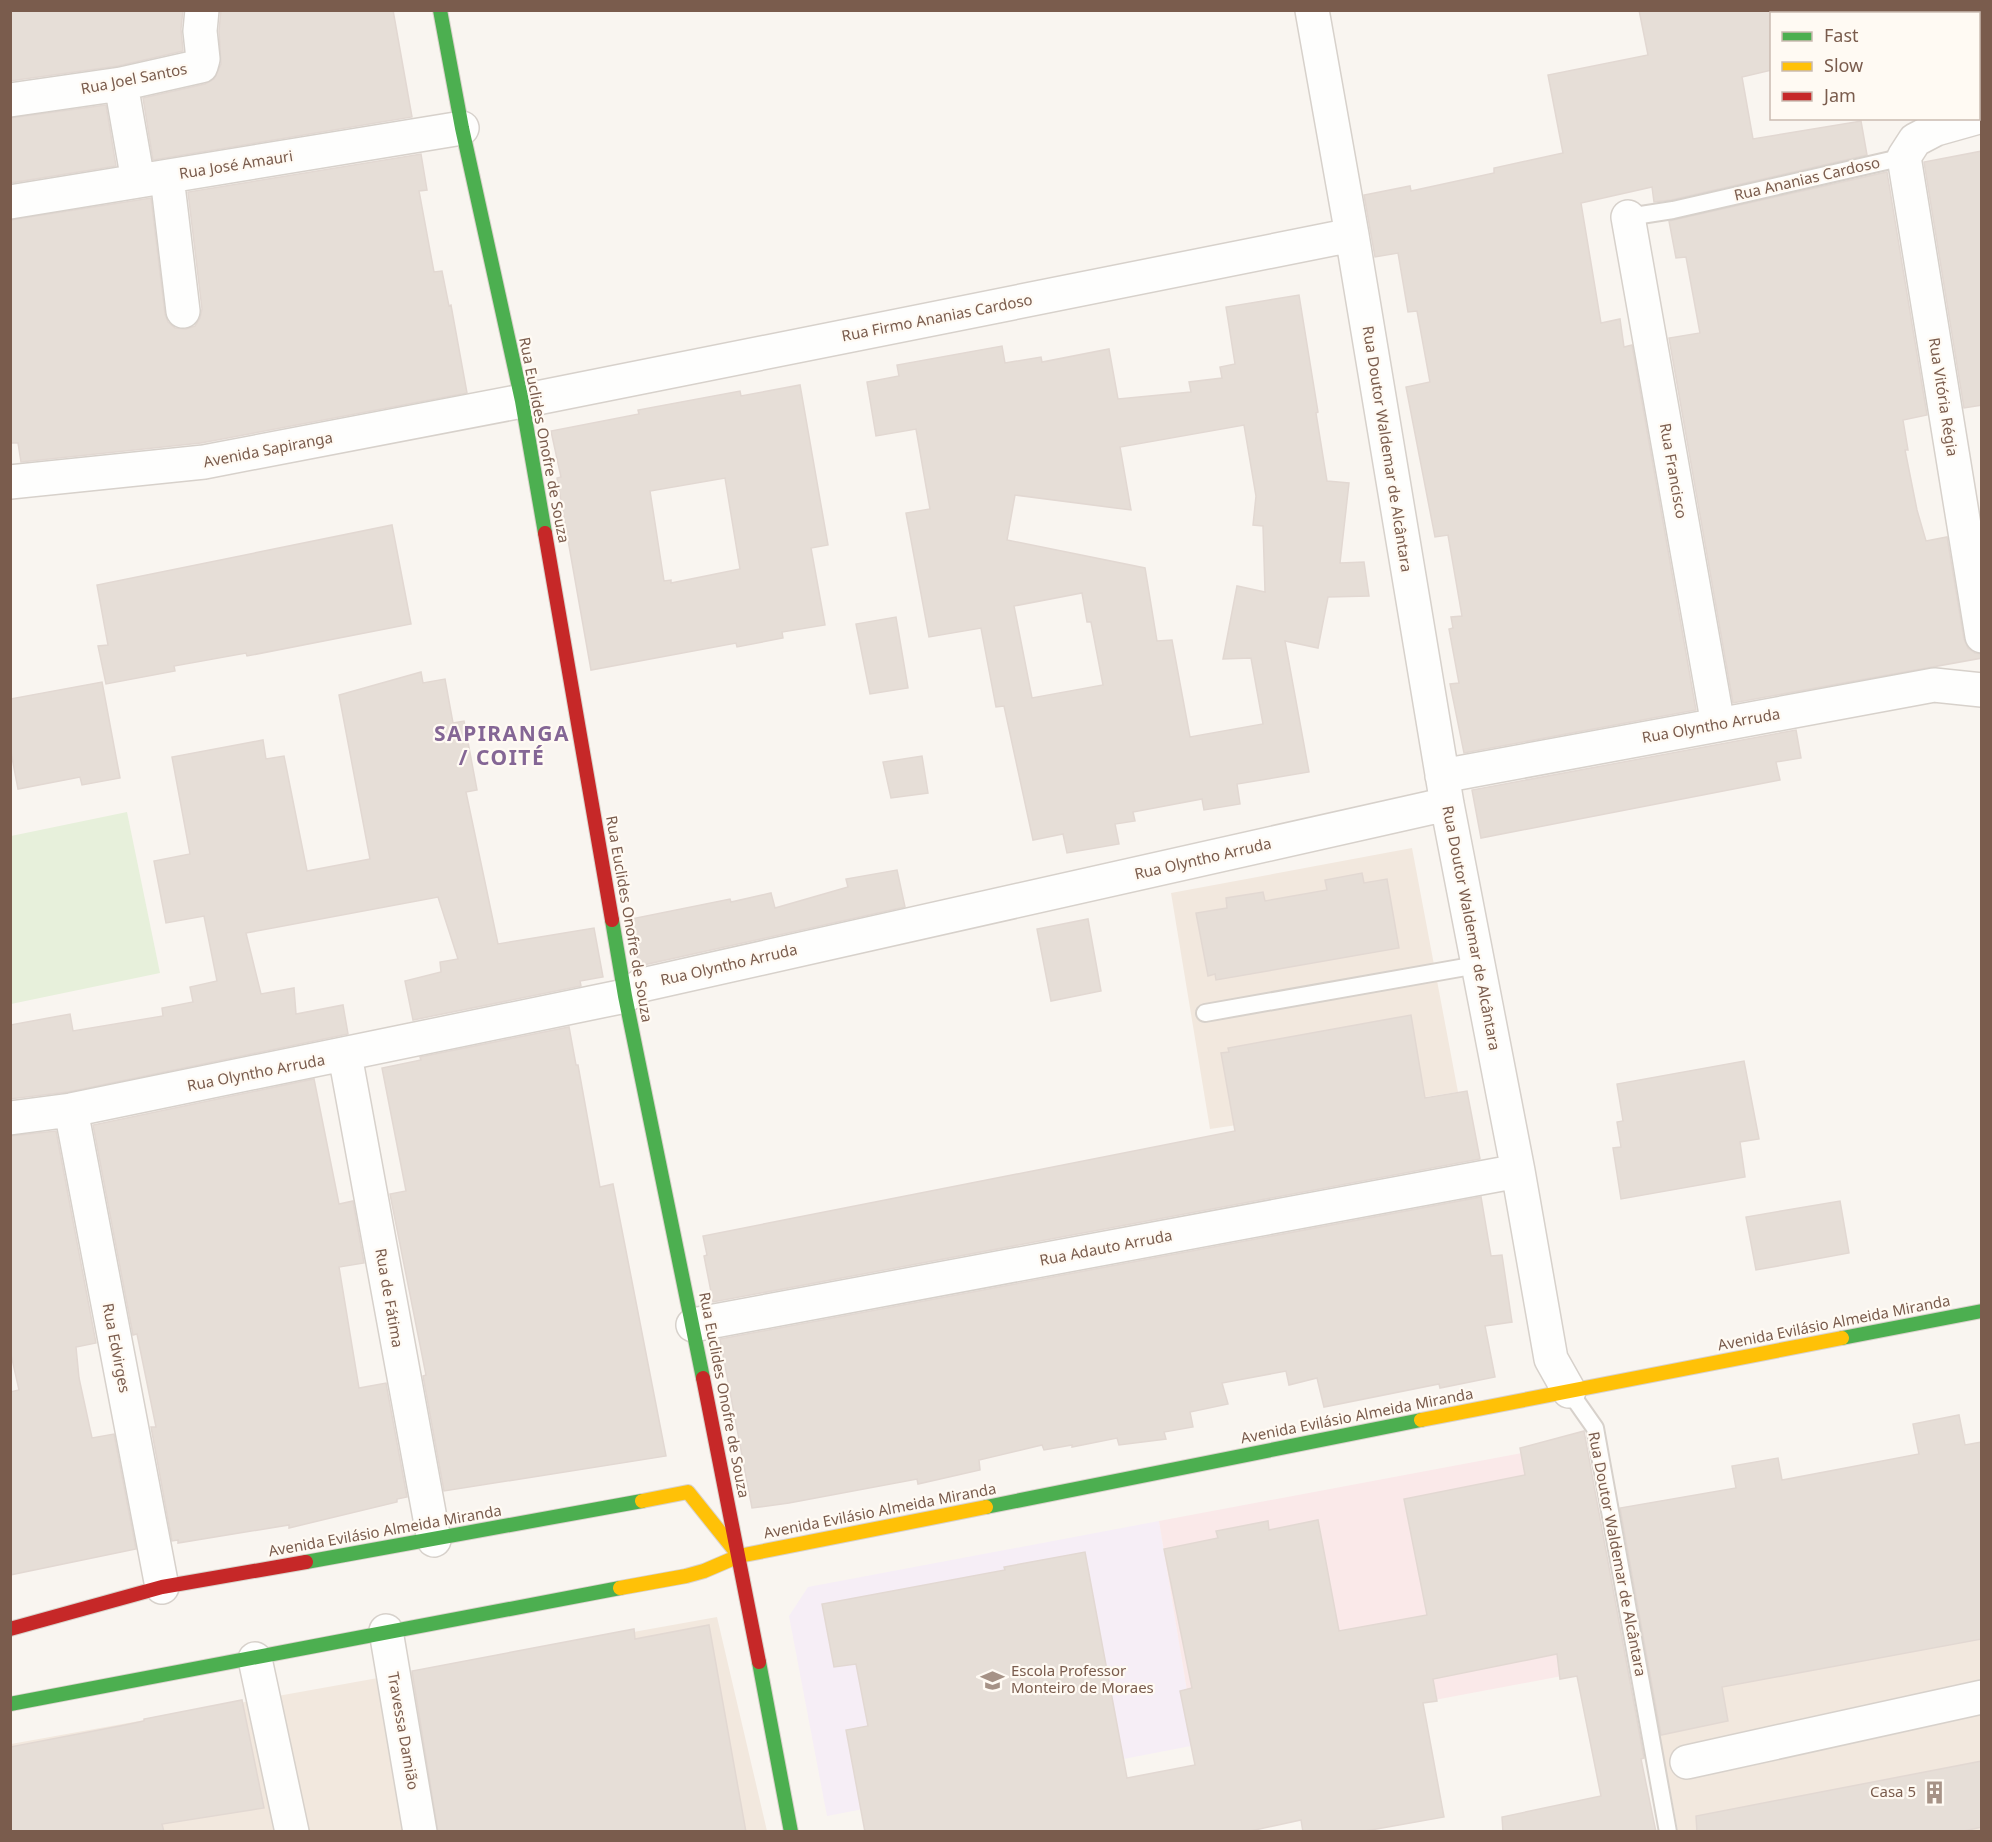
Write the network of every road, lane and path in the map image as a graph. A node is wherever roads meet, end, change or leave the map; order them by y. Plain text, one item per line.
1 (202, 10) edge
2 (440, 10) edge
3 (1312, 10) edge
4 (121, 84) junction
5 (10, 100) edge
6 (1970, 120) edge
7 (462, 128) junction
8 (1904, 157) junction
9 (152, 179) junction
10 (10, 202) edge
11 (1628, 217) joint
12 (1352, 235) junction
13 (183, 311) dead end
14 (522, 401) junction
15 (10, 482) edge
16 (1982, 636) edge
17 (1982, 690) edge
18 (1718, 725) junction
19 (1444, 790) junction
20 (1477, 965) junction
21 (625, 996) junction
22 (1205, 1013) dead end
23 (345, 1055) junction
24 (71, 1110) junction
25 (10, 1118) edge
26 (1518, 1171) junction
27 (1982, 1311) edge
28 (693, 1325) junction
29 (1569, 1391) junction
30 (434, 1540) junction
31 (739, 1556) junction
32 (162, 1587) junction
33 (10, 1629) edge
34 (386, 1631) junction
35 (255, 1659) junction
36 (1982, 1697) edge
37 (10, 1704) edge
38 (1688, 1762) dead end
39 (292, 1832) edge
40 (420, 1832) edge
41 (791, 1832) edge
42 (1668, 1832) edge

1 - 4 street, Rua Joel Santos
2 - 7 street, Rua Euclides Onofre de Souza
3 - 12 street, Rua Doutor Waldemar de Alcântara
4 - 5 street, Rua Joel Santos
4 - 9 street
6 - 8 street
7 - 9 street, Rua José Amauri
7 - 14 street, Rua Euclides Onofre de Souza
8 - 11 lane, Rua Ananias Cardoso
8 - 16 street, Rua Vitória Régia
9 - 10 street, Rua José Amauri
9 - 13 street
11 - 18 street, Rua Francisco
12 - 14 street, Rua Firmo Ananias Cardoso
12 - 19 street, Rua Doutor Waldemar de Alcântara
14 - 15 street, Avenida Sapiranga
14 - 21 street, Rua Euclides Onofre de Souza
17 - 18 street, Rua Olyntho Arruda
18 - 19 street, Rua Olyntho Arruda
19 - 20 street, Rua Doutor Waldemar de Alcântara
19 - 21 street, Rua Olyntho Arruda
20 - 22 lane
20 - 26 street, Rua Doutor Waldemar de Alcântara
21 - 23 street, Rua Olyntho Arruda
21 - 28 street, Rua Euclides Onofre de Souza
23 - 24 street, Rua Olyntho Arruda
23 - 30 street, Rua de Fátima
24 - 25 street, Rua Olyntho Arruda
24 - 32 street, Rua Edvirges
26 - 28 street, Rua Adauto Arruda
26 - 29 street, Rua Doutor Waldemar de Alcântara
27 - 29 street, Avenida Evilásio Almeida Miranda
28 - 31 street, Rua Euclides Onofre de Souza
29 - 31 street, Avenida Evilásio Almeida Miranda
29 - 42 lane, Rua Doutor Waldemar de Alcântara
30 - 31 street, Avenida Evilásio Almeida Miranda
30 - 32 street, Avenida Evilásio Almeida Miranda
31 - 34 street, Avenida Evilásio Almeida Miranda
31 - 41 street, Rua Euclides Onofre de Souza
32 - 33 street, Avenida Evilásio Almeida Miranda
34 - 35 street, Avenida Evilásio Almeida Miranda
34 - 40 street, Travessa Damião
35 - 37 street, Avenida Evilásio Almeida Miranda
35 - 39 street
36 - 38 street

